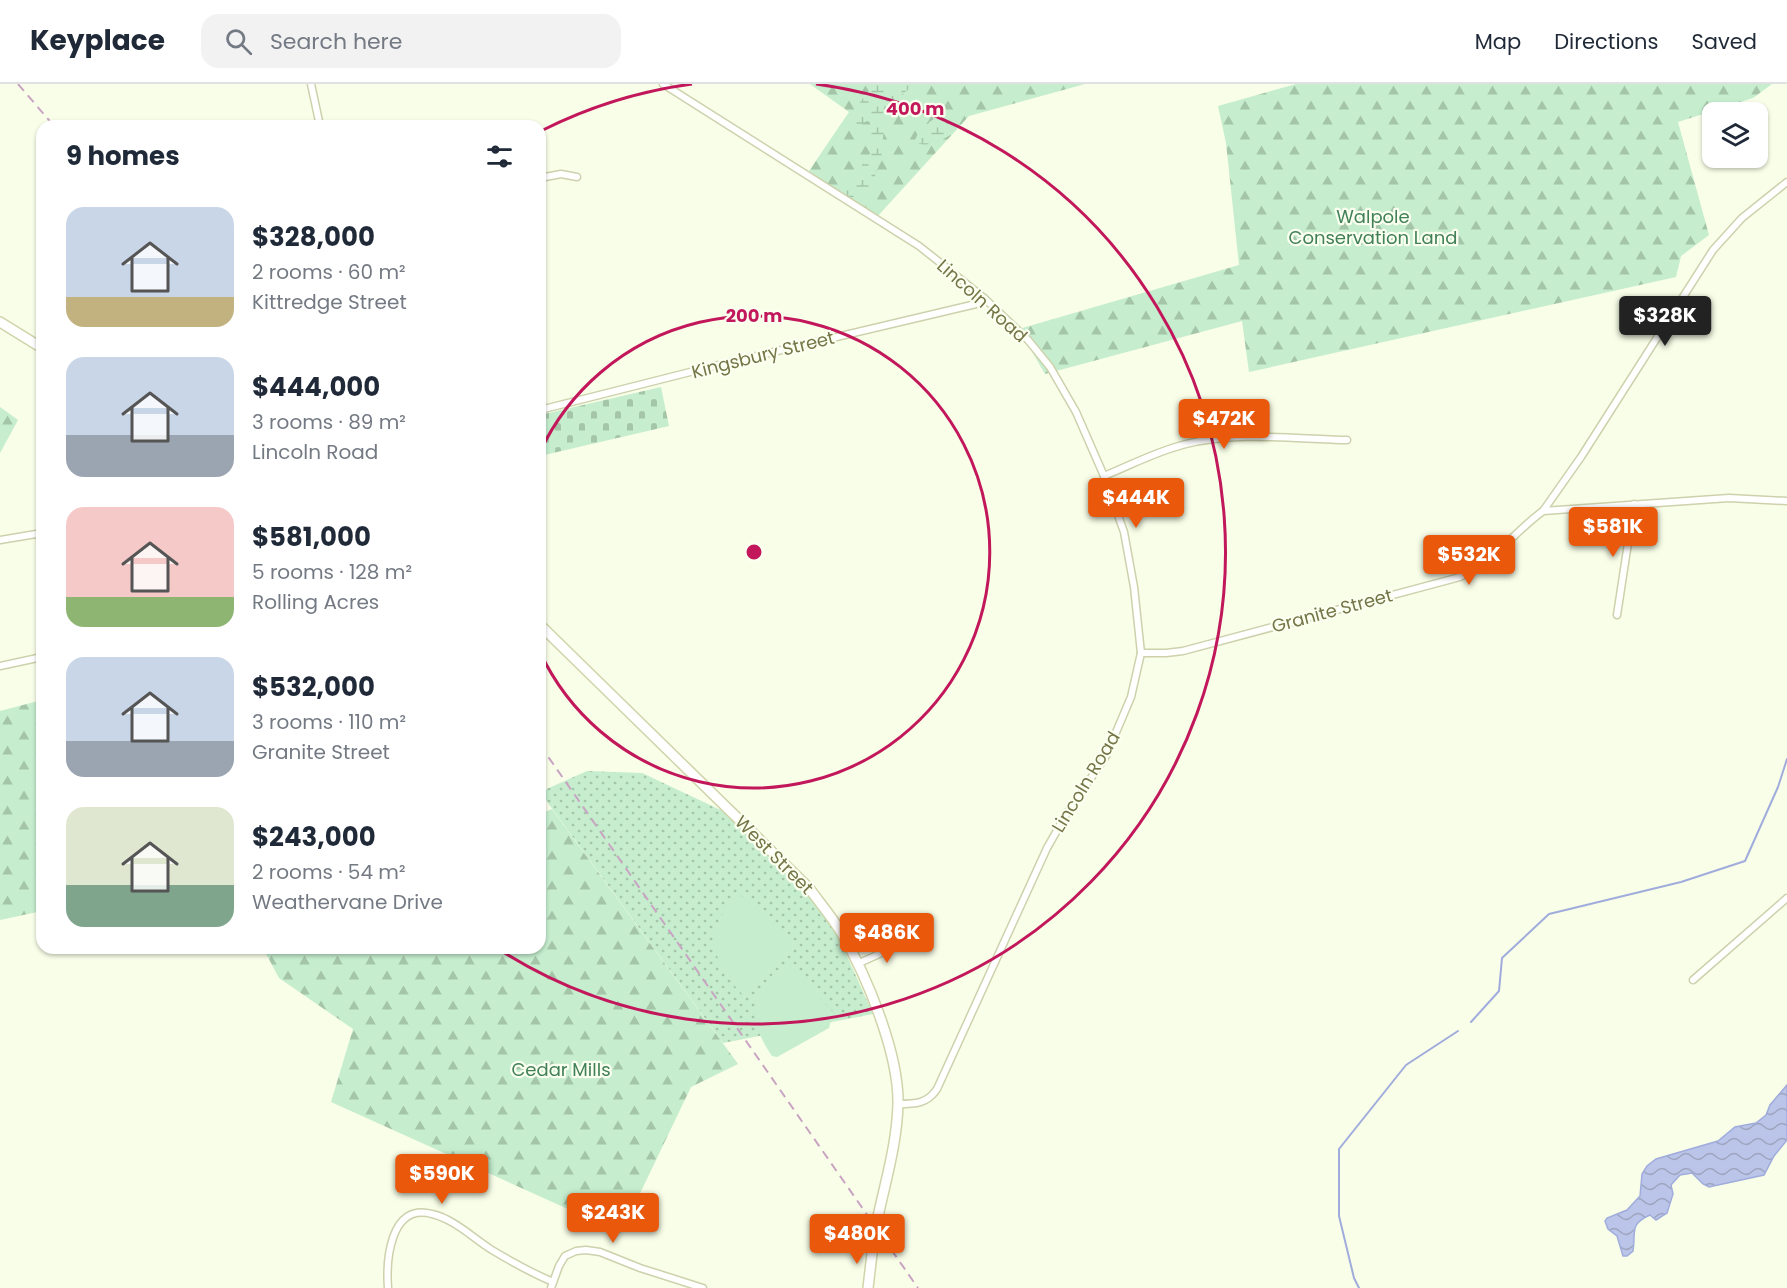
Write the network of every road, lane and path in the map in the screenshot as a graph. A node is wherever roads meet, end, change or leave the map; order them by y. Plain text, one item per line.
1 (311, 84) edge
2 (663, 84) edge
3 (319, 120) edge
4 (546, 177) edge
5 (578, 177) dead end
6 (1787, 182) edge
7 (984, 298) junction
8 (0, 322) edge
9 (36, 344) edge
10 (546, 408) edge
11 (1347, 440) dead end
12 (1104, 476) junction
13 (1787, 501) edge
14 (1634, 504) junction
15 (1543, 511) junction
16 (36, 533) edge
17 (0, 540) edge
18 (1617, 615) dead end
19 (546, 631) edge
20 (1141, 653) junction
21 (36, 658) edge
22 (0, 666) edge
23 (1787, 898) edge
24 (906, 942) dead end
25 (857, 964) junction
26 (1693, 980) dead end
27 (898, 1104) junction
28 (552, 1285) edge
29 (387, 1288) edge
30 (703, 1288) edge
31 (868, 1288) edge

1 - 3 street
2 - 7 street, Lincoln Road
4 - 5 street
6 - 15 street, Granite Street
7 - 10 street, Kingsbury Street
7 - 12 street, Lincoln Road
8 - 9 main road
11 - 12 street
12 - 20 street, Lincoln Road
13 - 14 street
14 - 15 street
14 - 18 street
15 - 20 street, Granite Street
16 - 17 street
19 - 25 main road, West Street
20 - 27 street, Lincoln Road
21 - 22 street
23 - 26 street
24 - 25 street
25 - 27 main road, West Street
27 - 31 main road, West Street, bridge
28 - 29 street
28 - 30 street

